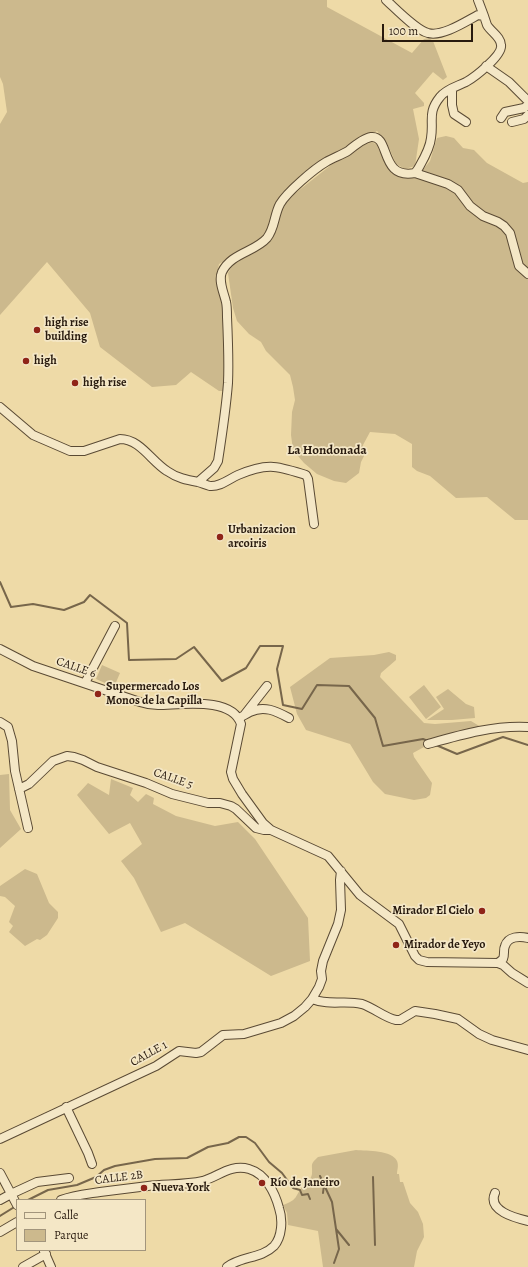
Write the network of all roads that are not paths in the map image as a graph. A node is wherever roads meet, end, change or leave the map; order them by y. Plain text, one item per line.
1 (386, 0) edge
2 (478, 0) edge
3 (484, 16) junction
4 (486, 66) junction
5 (452, 89) junction
6 (528, 101) edge
7 (528, 105) edge
8 (528, 115) edge
9 (500, 118) dead end
10 (466, 122) dead end
11 (512, 122) dead end
12 (415, 172) junction
13 (528, 274) edge
14 (0, 407) edge
15 (198, 482) junction
16 (314, 524) dead end
17 (115, 626) dead end
18 (0, 650) edge
19 (85, 683) junction
20 (267, 686) dead end
21 (241, 717) junction
22 (289, 718) dead end
23 (0, 722) edge
24 (528, 727) edge
25 (428, 744) dead end
26 (19, 789) junction
27 (28, 828) dead end
28 (271, 830) junction
29 (341, 871) junction
30 (528, 938) edge
31 (498, 962) junction
32 (528, 983) edge
33 (312, 999) junction
34 (528, 1050) edge
35 (66, 1107) junction
36 (0, 1139) edge
37 (92, 1164) dead end
38 (0, 1174) edge
39 (69, 1178) dead end
40 (495, 1193) dead end
41 (10, 1194) junction
42 (83, 1197) edge
43 (64, 1199) edge
44 (0, 1200) edge
45 (16, 1204) edge
46 (528, 1221) edge
47 (16, 1223) edge
48 (0, 1232) edge
49 (45, 1252) edge
50 (23, 1267) edge
51 (51, 1267) edge
52 (227, 1267) edge

1 - 3 street
2 - 3 street
3 - 4 street
4 - 5 street
4 - 6 street
5 - 10 street
5 - 12 street
7 - 9 street
8 - 11 street
12 - 13 street
12 - 15 street
14 - 15 street
15 - 16 street
17 - 19 street
18 - 19 street, CALLE 6
19 - 21 street, CALLE 6
20 - 21 street
21 - 22 street
21 - 28 street
23 - 26 street
24 - 25 street
26 - 27 street
26 - 28 street, CALLE 5
28 - 29 street
29 - 31 street
29 - 33 street, CALLE 1
30 - 31 street
31 - 32 street
33 - 34 street
33 - 35 street, CALLE 1
35 - 36 street, CALLE 1
35 - 37 street
38 - 41 street
39 - 41 street
40 - 46 street
41 - 44 street
41 - 45 street
42 - 43 street, CALLE 2B
42 - 52 street, CALLE 2B
47 - 48 street
49 - 50 street
49 - 51 street

